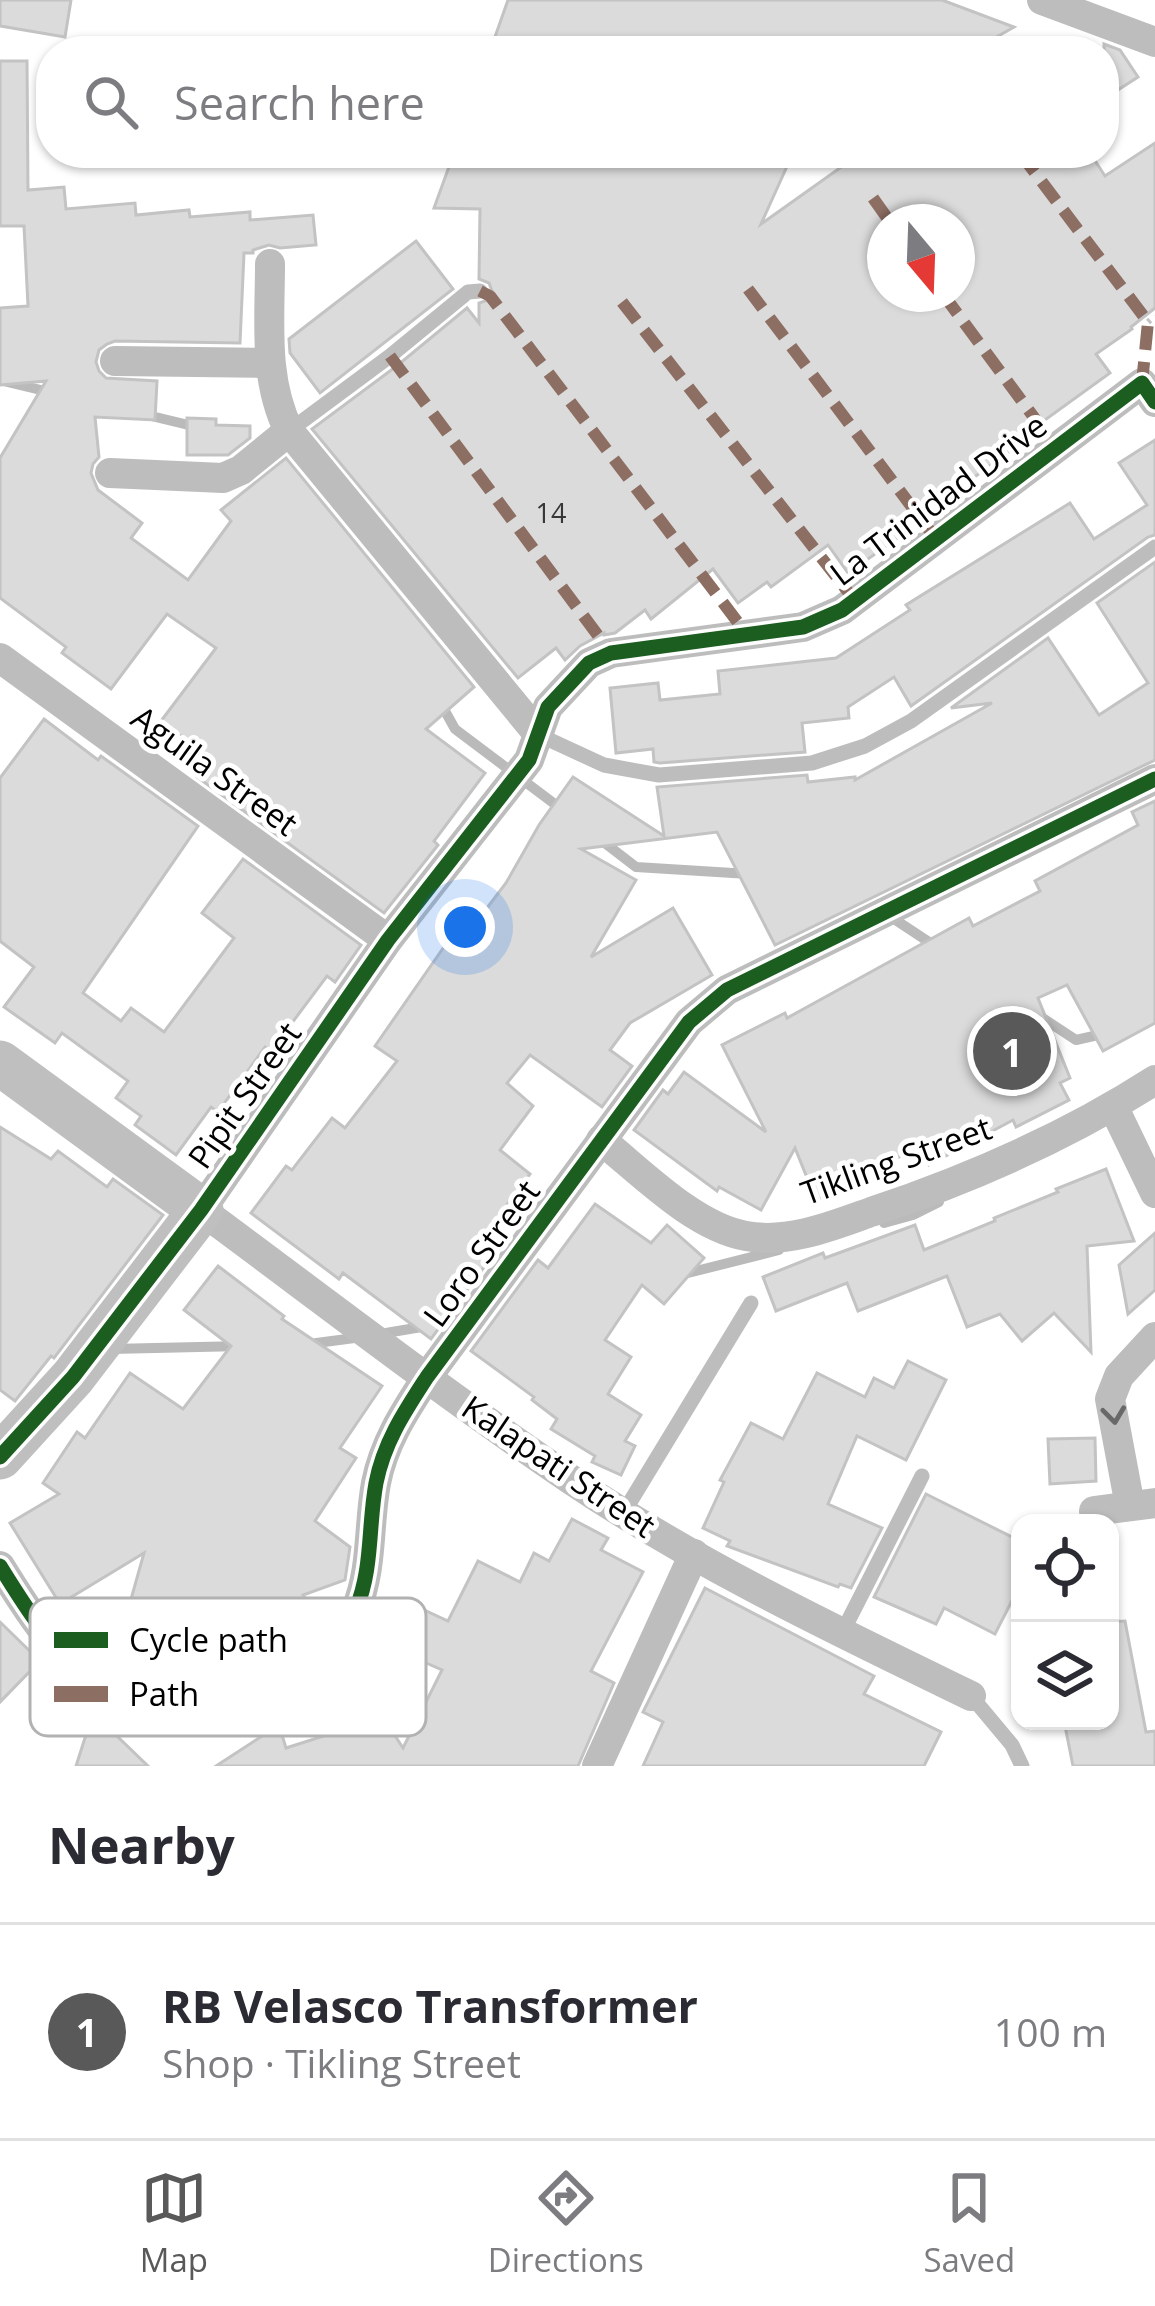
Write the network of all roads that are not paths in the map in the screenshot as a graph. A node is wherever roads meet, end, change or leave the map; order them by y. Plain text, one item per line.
1 (1042, 0) edge
2 (1155, 42) edge
3 (270, 264) dead end
4 (480, 291) dead end
5 (115, 361) dead end
6 (270, 363) junction
7 (1149, 392) edge
8 (289, 431) junction
9 (110, 473) dead end
10 (1155, 548) edge
11 (0, 658) edge
12 (534, 747) junction
13 (1155, 779) edge
14 (388, 940) junction
15 (0, 1063) edge
16 (1155, 1080) edge
17 (1120, 1102) junction
18 (601, 1140) junction
19 (1155, 1156) edge
20 (1155, 1193) edge
21 (201, 1210) junction
22 (751, 1303) dead end
23 (1155, 1337) edge
24 (427, 1377) junction
25 (0, 1457) edge
26 (922, 1476) dead end
27 (1143, 1504) edge
28 (1094, 1511) dead end
29 (624, 1512) junction
30 (694, 1554) junction
31 (0, 1566) edge
32 (359, 1598) edge
33 (30, 1607) edge
34 (842, 1633) junction
35 (971, 1696) joint
36 (597, 1766) edge
37 (1022, 1766) edge

1 - 2 street
3 - 6 street
4 - 8 lane
5 - 6 street
6 - 8 street
7 - 12 street, La Trinidad Drive
8 - 9 street
8 - 12 street
10 - 12 lane
11 - 14 street, Aguila Street
12 - 14 street, Pipit Street
13 - 18 street, Loro Street
14 - 21 street, Pipit Street
15 - 21 street, Kalapati Street
16 - 17 street, Tikling Street
17 - 18 street, Tikling Street
17 - 19 street
17 - 20 street
18 - 24 street, Loro Street
21 - 24 street, Kalapati Street
21 - 25 street, Pipit Street
22 - 29 lane
23 -> 27 street
24 - 29 street, Kalapati Street
24 - 32 street, Loro Street
26 - 34 lane
27 - 28 street
29 - 30 street, Kalapati Street
30 - 34 street, Kalapati Street
30 - 36 street
31 - 33 street, Loro Street
34 - 35 street, Kalapati Street
35 - 37 lane

